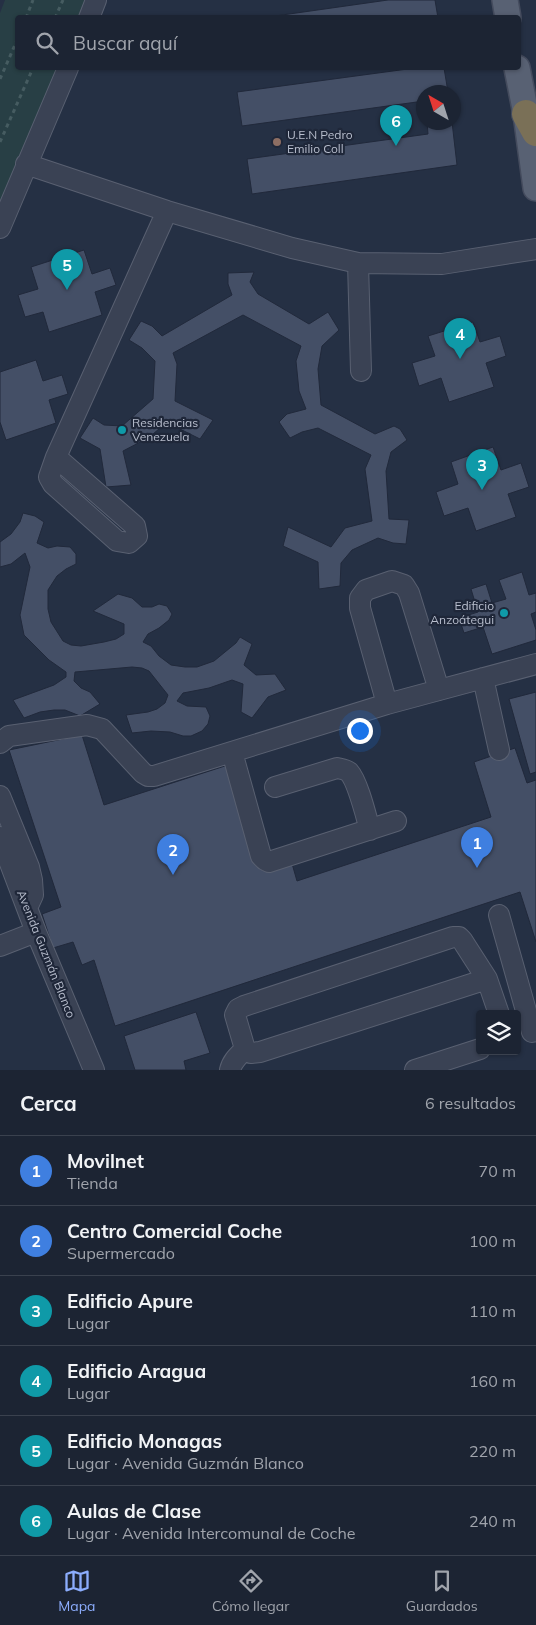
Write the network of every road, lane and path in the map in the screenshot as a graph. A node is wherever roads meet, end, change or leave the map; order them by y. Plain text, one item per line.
1 (34, 0) edge
2 (63, 0) edge
3 (96, 0) edge
4 (505, 0) edge
5 (27, 15) edge
6 (56, 15) edge
7 (90, 15) edge
8 (508, 15) edge
9 (15, 45) edge
10 (32, 70) edge
11 (67, 70) edge
12 (518, 70) edge
13 (0, 79) edge
14 (531, 123) edge
15 (0, 142) edge
16 (26, 164) junction
17 (536, 188) edge
18 (167, 210) junction
19 (0, 228) edge
20 (536, 249) edge
21 (358, 263) junction
22 (361, 371) dead end
23 (56, 457) junction
24 (536, 664) edge
25 (482, 678) junction
26 (439, 690) junction
27 (387, 704) junction
28 (0, 744) edge
29 (499, 750) dead end
30 (232, 752) junction
31 (276, 787) dead end
32 (0, 796) edge
33 (396, 822) dead end
34 (370, 830) junction
35 (0, 837) edge
36 (27, 908) junction
37 (499, 915) dead end
38 (36, 932) junction
39 (0, 946) edge
40 (481, 981) junction
41 (485, 1010) edge
42 (497, 1010) edge
43 (528, 1033) edge
44 (245, 1049) junction
45 (476, 1050) edge
46 (423, 1069) edge
47 (94, 1070) edge
48 (230, 1070) edge

1 - 5 path
2 - 6 path
3 - 7 street
4 - 8 main road
9 - 13 path
10 - 15 path
11 - 16 street
12 - 14 main road
14 - 17 main road
16 - 18 street
16 - 19 street
18 - 21 street
18 - 23 street
20 - 21 street
21 - 22 street
23 - 23 street
24 - 25 street
25 - 26 street
25 - 29 street
26 - 27 street
26 - 27 street
27 - 30 street
28 - 30 street
30 - 34 street
31 - 34 street
32 - 36 street
33 - 34 street
35 - 36 street, Avenida Guzmán Blanco
36 - 38 street, Avenida Guzmán Blanco
37 - 43 street
38 - 39 street
38 - 47 street, Avenida Guzmán Blanco
40 - 41 street
40 - 42 street
40 - 44 street
40 - 44 street
44 - 48 street
45 - 46 street

